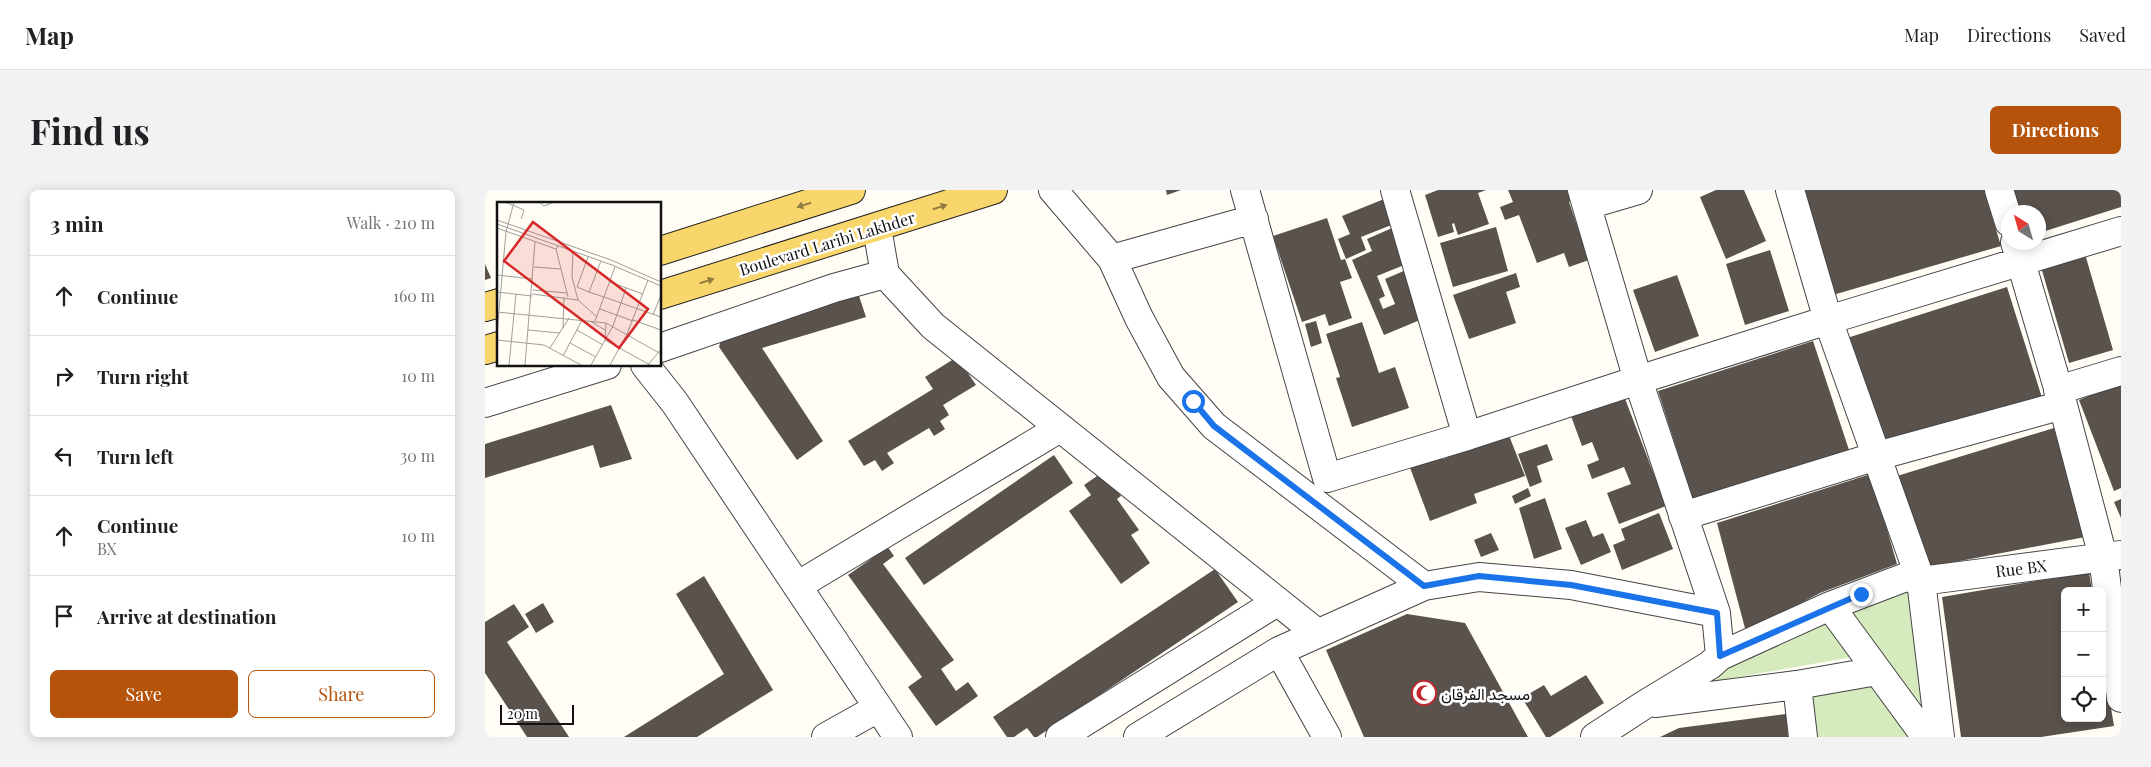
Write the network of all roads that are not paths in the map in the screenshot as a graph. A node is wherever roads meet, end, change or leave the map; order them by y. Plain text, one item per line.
1 (851, 190) edge
2 (993, 190) edge
3 (1053, 190) edge
4 (1245, 190) edge
5 (1395, 190) edge
6 (1638, 190) edge
7 (1790, 190) edge
8 (1999, 190) edge
9 (1584, 198) edge
10 (2004, 205) edge
11 (1255, 219) junction
12 (877, 228) junction
13 (2121, 231) edge
14 (661, 251) edge
15 (2017, 252) edge
16 (1112, 259) junction
17 (885, 274) junction
18 (661, 295) edge
19 (1829, 320) junction
20 (661, 348) edge
21 (604, 366) edge
22 (646, 366) edge
23 (2121, 370) edge
24 (1638, 380) junction
25 (2061, 398) junction
26 (485, 403) edge
27 (1060, 428) junction
28 (1467, 436) junction
29 (1877, 456) junction
30 (1683, 516) junction
31 (2112, 556) edge
32 (1921, 581) junction
33 (797, 586) junction
34 (1424, 586) junction
35 (1277, 602) junction
36 (1830, 606) junction
37 (1717, 613) junction
38 (1317, 633) junction
39 (1279, 651) junction
40 (1720, 656) junction
41 (1877, 671) junction
42 (1797, 685) junction
43 (2121, 698) edge
44 (1644, 705) junction
45 (878, 708) junction
46 (1597, 736) edge
47 (826, 737) edge
48 (898, 737) edge
49 (1060, 737) edge
50 (1138, 737) edge
51 (1327, 737) edge
52 (1803, 737) edge
53 (1926, 737) edge
54 (1940, 737) edge

1 -> 14 main road
12 -> 2 main road, Boulevard Laribi Lakhder
3 - 16 street
4 - 11 street
5 - 28 street
6 - 9 street
7 - 19 street
8 - 10 street
9 - 24 street
11 - 16 street
11 - 28 street
12 - 17 street
18 -> 12 main road, Boulevard Laribi Lakhder
13 - 15 street
15 - 19 street
15 - 25 street
16 - 34 street
17 - 20 street
17 - 27 street
19 - 24 street
19 - 29 street
21 - 26 street
22 - 33 street
23 - 25 street
24 - 28 street
24 - 30 street
25 - 29 street
25 - 31 street
27 - 33 street
27 - 35 street
29 - 30 street
29 - 32 street
30 - 37 street
31 - 32 street, Rue BX
31 - 43 street
32 - 36 street, Rue BX
32 - 54 street
33 - 45 street
34 - 37 street
34 - 38 street
35 - 38 street
35 - 49 street
36 - 40 street, Rue BX
36 - 41 street
37 - 40 street
38 - 39 street
39 - 50 street
39 - 51 street
40 - 44 street, Rue BX
41 - 42 street
41 - 53 street
42 - 44 street
42 - 52 street
44 - 46 street, Rue BX
45 - 47 street
45 - 48 street

